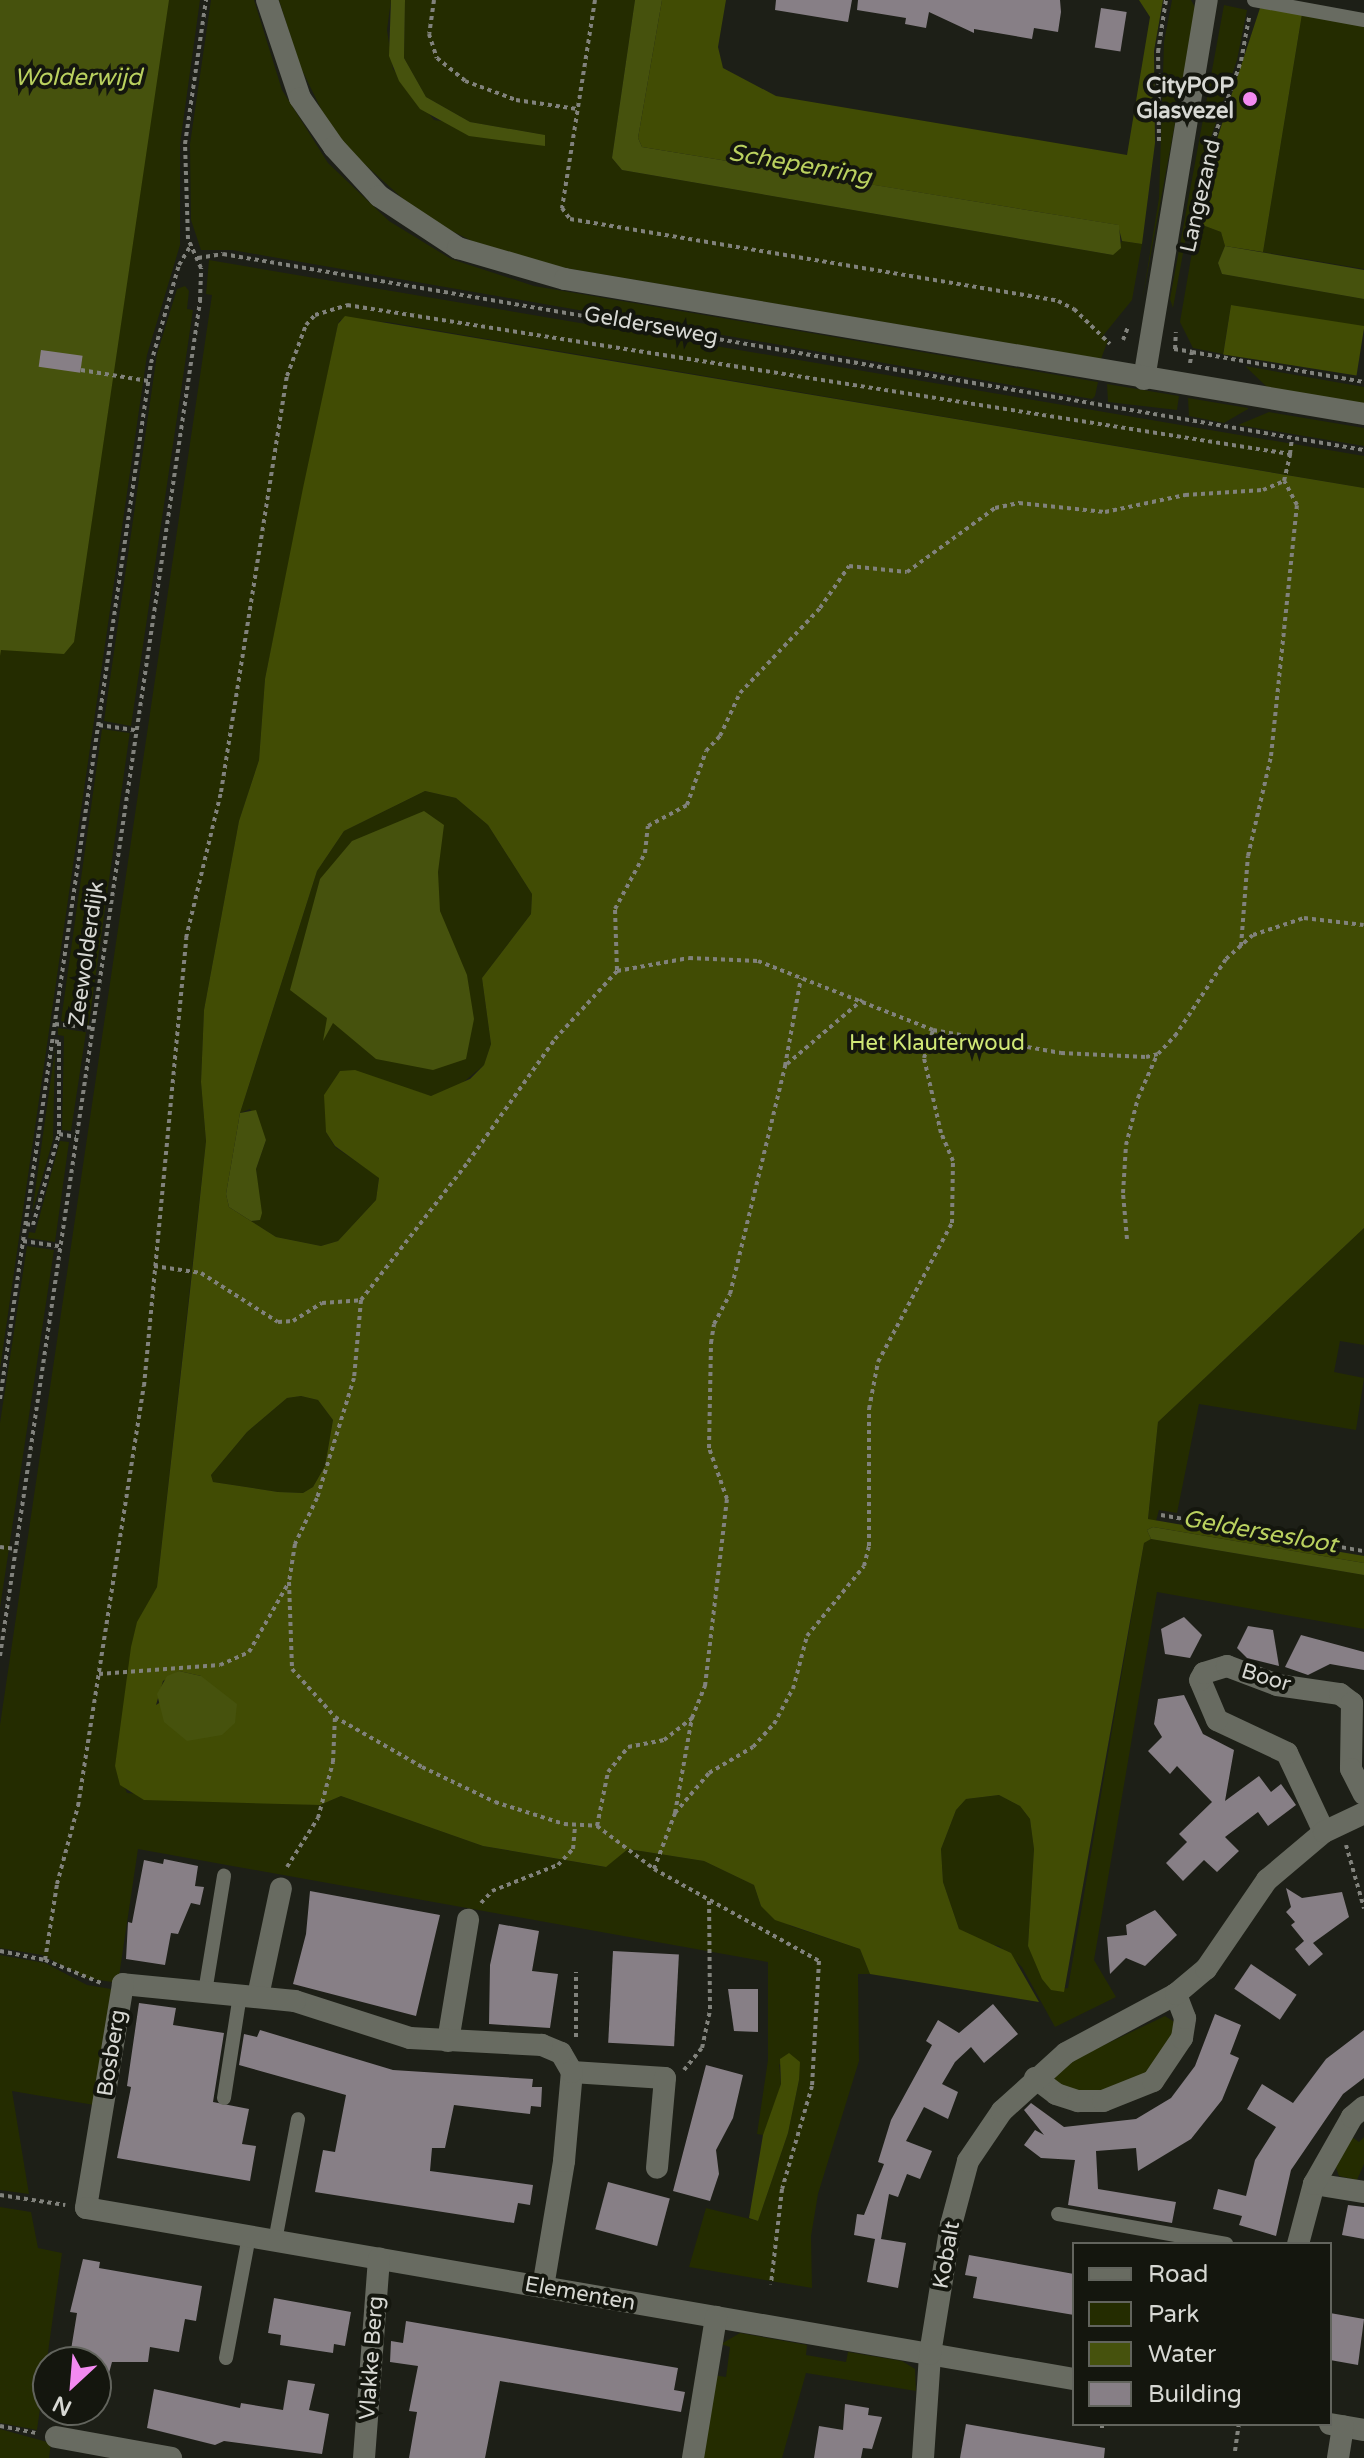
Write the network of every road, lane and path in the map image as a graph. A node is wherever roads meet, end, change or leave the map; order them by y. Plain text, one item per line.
1 (206, 0) edge
2 (267, 0) edge
3 (434, 0) edge
4 (595, 0) edge
5 (1166, 0) edge
6 (1207, 0) edge
7 (1252, 7) edge
8 (1364, 20) edge
9 (577, 109) junction
10 (1158, 148) dead end
11 (1202, 174) dead end
12 (190, 247) junction
13 (198, 258) junction
14 (1132, 315) dead end
15 (1178, 318) dead end
16 (1123, 340) dead end
17 (1110, 344) dead end
18 (1175, 349) dead end
19 (81, 370) dead end
20 (1144, 379) junction
21 (148, 381) junction
22 (1364, 414) edge
23 (1292, 438) junction
24 (1364, 450) edge
25 (1290, 454) junction
26 (1284, 481) junction
27 (99, 725) junction
28 (136, 730) junction
29 (1364, 925) edge
30 (1241, 946) junction
31 (617, 971) junction
32 (801, 978) junction
33 (863, 999) junction
34 (55, 1024) junction
35 (92, 1028) junction
36 (933, 1030) junction
37 (52, 1041) junction
38 (1158, 1054) junction
39 (785, 1066) junction
40 (59, 1134) junction
41 (76, 1137) junction
42 (26, 1224) junction
43 (1127, 1239) dead end
44 (23, 1241) junction
45 (60, 1246) junction
46 (154, 1266) junction
47 (361, 1300) junction
48 (0, 1399) edge
49 (1161, 1515) dead end
50 (0, 1547) edge
51 (16, 1549) junction
52 (1364, 1551) edge
53 (289, 1582) junction
54 (0, 1656) edge
55 (98, 1674) junction
56 (335, 1717) junction
57 (692, 1718) junction
58 (1364, 1794) edge
59 (675, 1813) junction
60 (1364, 1813) edge
61 (575, 1825) junction
62 (597, 1826) junction
63 (1331, 1828) junction
64 (654, 1869) junction
65 (224, 1876) dead end
66 (281, 1888) joint
67 (709, 1900) junction
68 (1364, 1908) edge
69 (468, 1920) joint
70 (0, 1951) edge
71 (45, 1960) junction
72 (576, 1972) dead end
73 (123, 1984) junction
74 (205, 1992) junction
75 (1176, 1994) junction
76 (249, 1995) junction
77 (448, 2041) junction
78 (572, 2072) junction
79 (665, 2078) junction
80 (1035, 2078) junction
81 (224, 2098) dead end
82 (1364, 2107) edge
83 (298, 2119) dead end
84 (657, 2168) dead end
85 (1314, 2184) junction
86 (1364, 2192) edge
87 (0, 2195) edge
88 (86, 2208) junction
89 (1058, 2214) dead end
90 (249, 2236) junction
91 (275, 2241) junction
92 (1215, 2242) edge
93 (1299, 2242) edge
94 (379, 2259) junction
95 (771, 2284) dead end
96 (543, 2287) junction
97 (716, 2317) junction
98 (930, 2354) junction
99 (226, 2358) dead end
100 (1072, 2379) edge
101 (0, 2426) edge
102 (1239, 2426) edge
103 (1346, 2426) edge
104 (56, 2437) joint
105 (1235, 2451) dead end
106 (171, 2458) edge
107 (364, 2458) edge
108 (693, 2458) edge
109 (923, 2458) edge
110 (1338, 2458) edge

1 - 12 path
2 - 20 street, Gelderseweg
3 - 9 path
4 - 9 path
5 - 10 path
6 - 20 street, Langezand
7 - 8 lane
7 - 11 path, Langezand
9 - 17 path
12 - 13 path
12 - 21 path, Zeewolderdijk
13 - 23 path, Gelderseweg
13 - 28 path, Zeewolderdijk
14 - 16 path
15 - 18 path
19 - 21 path
20 - 22 street, Gelderseweg
21 - 27 path, Zeewolderdijk
23 - 24 path, Gelderseweg
23 - 25 path
25 - 26 path
25 - 46 path
26 - 30 path
26 - 31 path
27 - 28 path
27 - 34 path, Zeewolderdijk
28 - 35 path, Zeewolderdijk
29 - 30 path
30 - 38 path
31 - 32 path
31 - 47 path
32 - 33 path
32 - 39 path
33 - 36 path
33 - 39 path
34 - 35 path
34 - 37 path, Zeewolderdijk
35 - 41 path, Zeewolderdijk
36 - 38 path
36 - 59 path
37 - 40 path
37 - 42 path, Zeewolderdijk
38 - 43 path
39 - 57 path
40 - 41 path
40 - 42 path
41 - 45 path, Zeewolderdijk
42 - 44 path, Zeewolderdijk
44 - 45 path
44 - 48 path, Zeewolderdijk
45 - 51 path, Zeewolderdijk
46 - 47 path
46 - 55 path
47 - 53 path
49 - 52 path
50 - 51 path
51 - 54 path, Zeewolderdijk
53 - 55 path
53 - 56 path
55 - 71 path
56 - 61 path
56 - 66 path
57 - 59 path
57 - 62 path
58 - 63 street, Boor
59 - 64 path
60 - 63 street, Kobalt
61 - 62 path
61 - 69 path
62 - 64 path
63 - 68 path
63 - 75 street, Kobalt
64 - 67 path
65 - 74 lane
66 - 76 street
67 - 79 path
67 - 95 path
69 - 77 street
70 - 71 path
71 - 73 path
72 - 78 path
73 - 74 street, Bosberg
73 - 88 street, Bosberg
74 - 76 street, Bosberg
75 - 80 street, Kobalt
75 - 80 street
76 - 77 street, Bosberg
76 - 81 lane
77 - 78 street, Bosberg
78 - 79 street
78 - 96 street
79 - 84 street
80 - 98 street, Kobalt
82 - 85 street
83 - 91 lane
85 - 86 street
85 - 93 street
87 - 88 path
88 - 90 street, Elementen
89 - 92 lane
90 - 91 street, Elementen
90 - 99 lane
91 - 94 street, Elementen
94 - 96 street, Elementen
94 - 107 street, Vlakke Berg
96 - 97 street, Elementen
97 - 98 street, Elementen
97 - 108 street
98 - 100 street, Elementen
98 - 109 street, Kobalt
101 - 104 path
102 - 105 path
103 - 110 street
104 - 106 street

